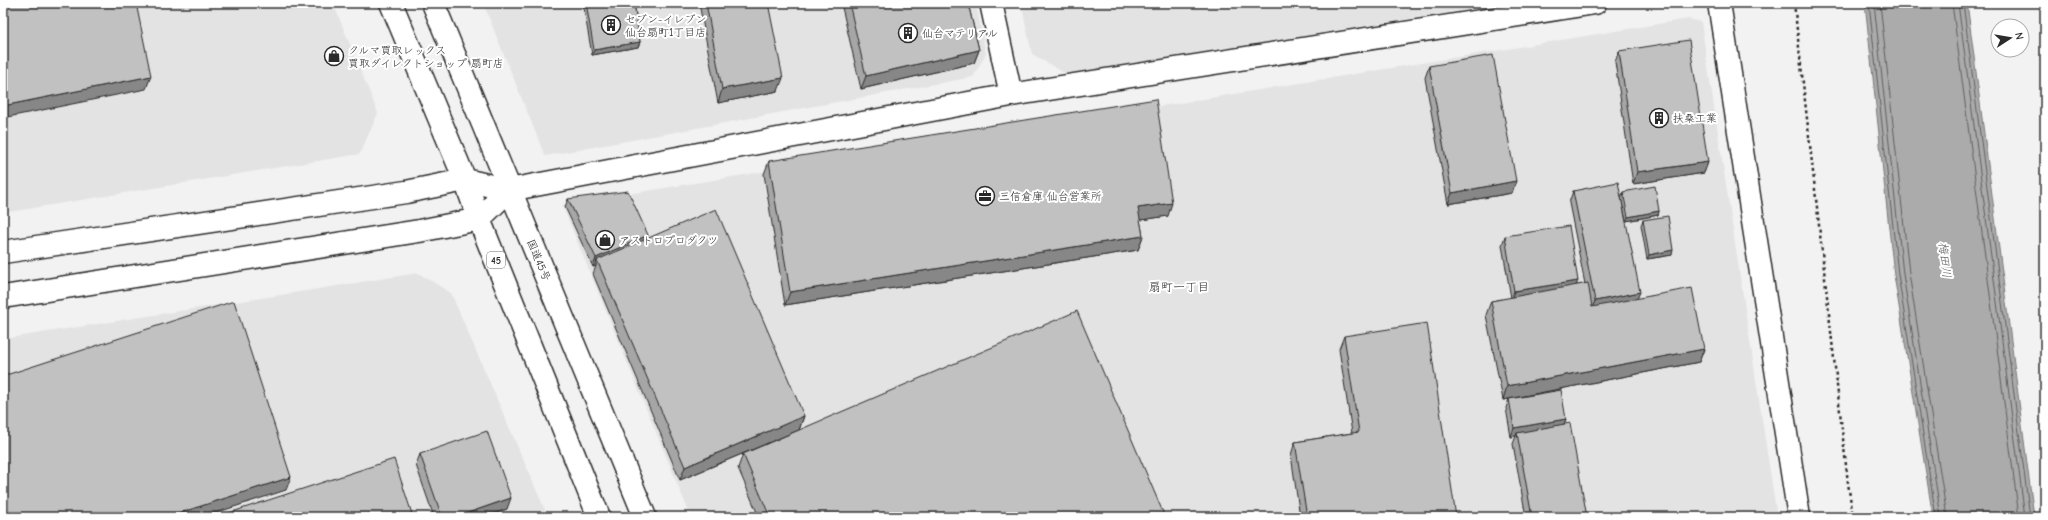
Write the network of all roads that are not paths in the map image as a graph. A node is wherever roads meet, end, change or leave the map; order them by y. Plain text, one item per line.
1 (391, 3) edge
2 (433, 3) edge
3 (991, 3) edge
4 (1595, 3) edge
5 (1719, 3) edge
6 (1011, 95) junction
7 (465, 180) junction
8 (509, 190) junction
9 (479, 219) junction
10 (3, 252) edge
11 (3, 297) edge
12 (599, 517) edge
13 (645, 517) edge
14 (1799, 517) edge

1 - 7 main road, 45
2 - 8 main road, 国道45号
3 - 6 main road
4 - 6 main road
5 - 14 main road
6 - 8 main road
7 - 8 main road
7 - 9 main road, 45
7 - 10 main road
8 - 9 main road
8 - 13 main road, 国道45号
9 - 11 main road
9 - 12 main road, 45

